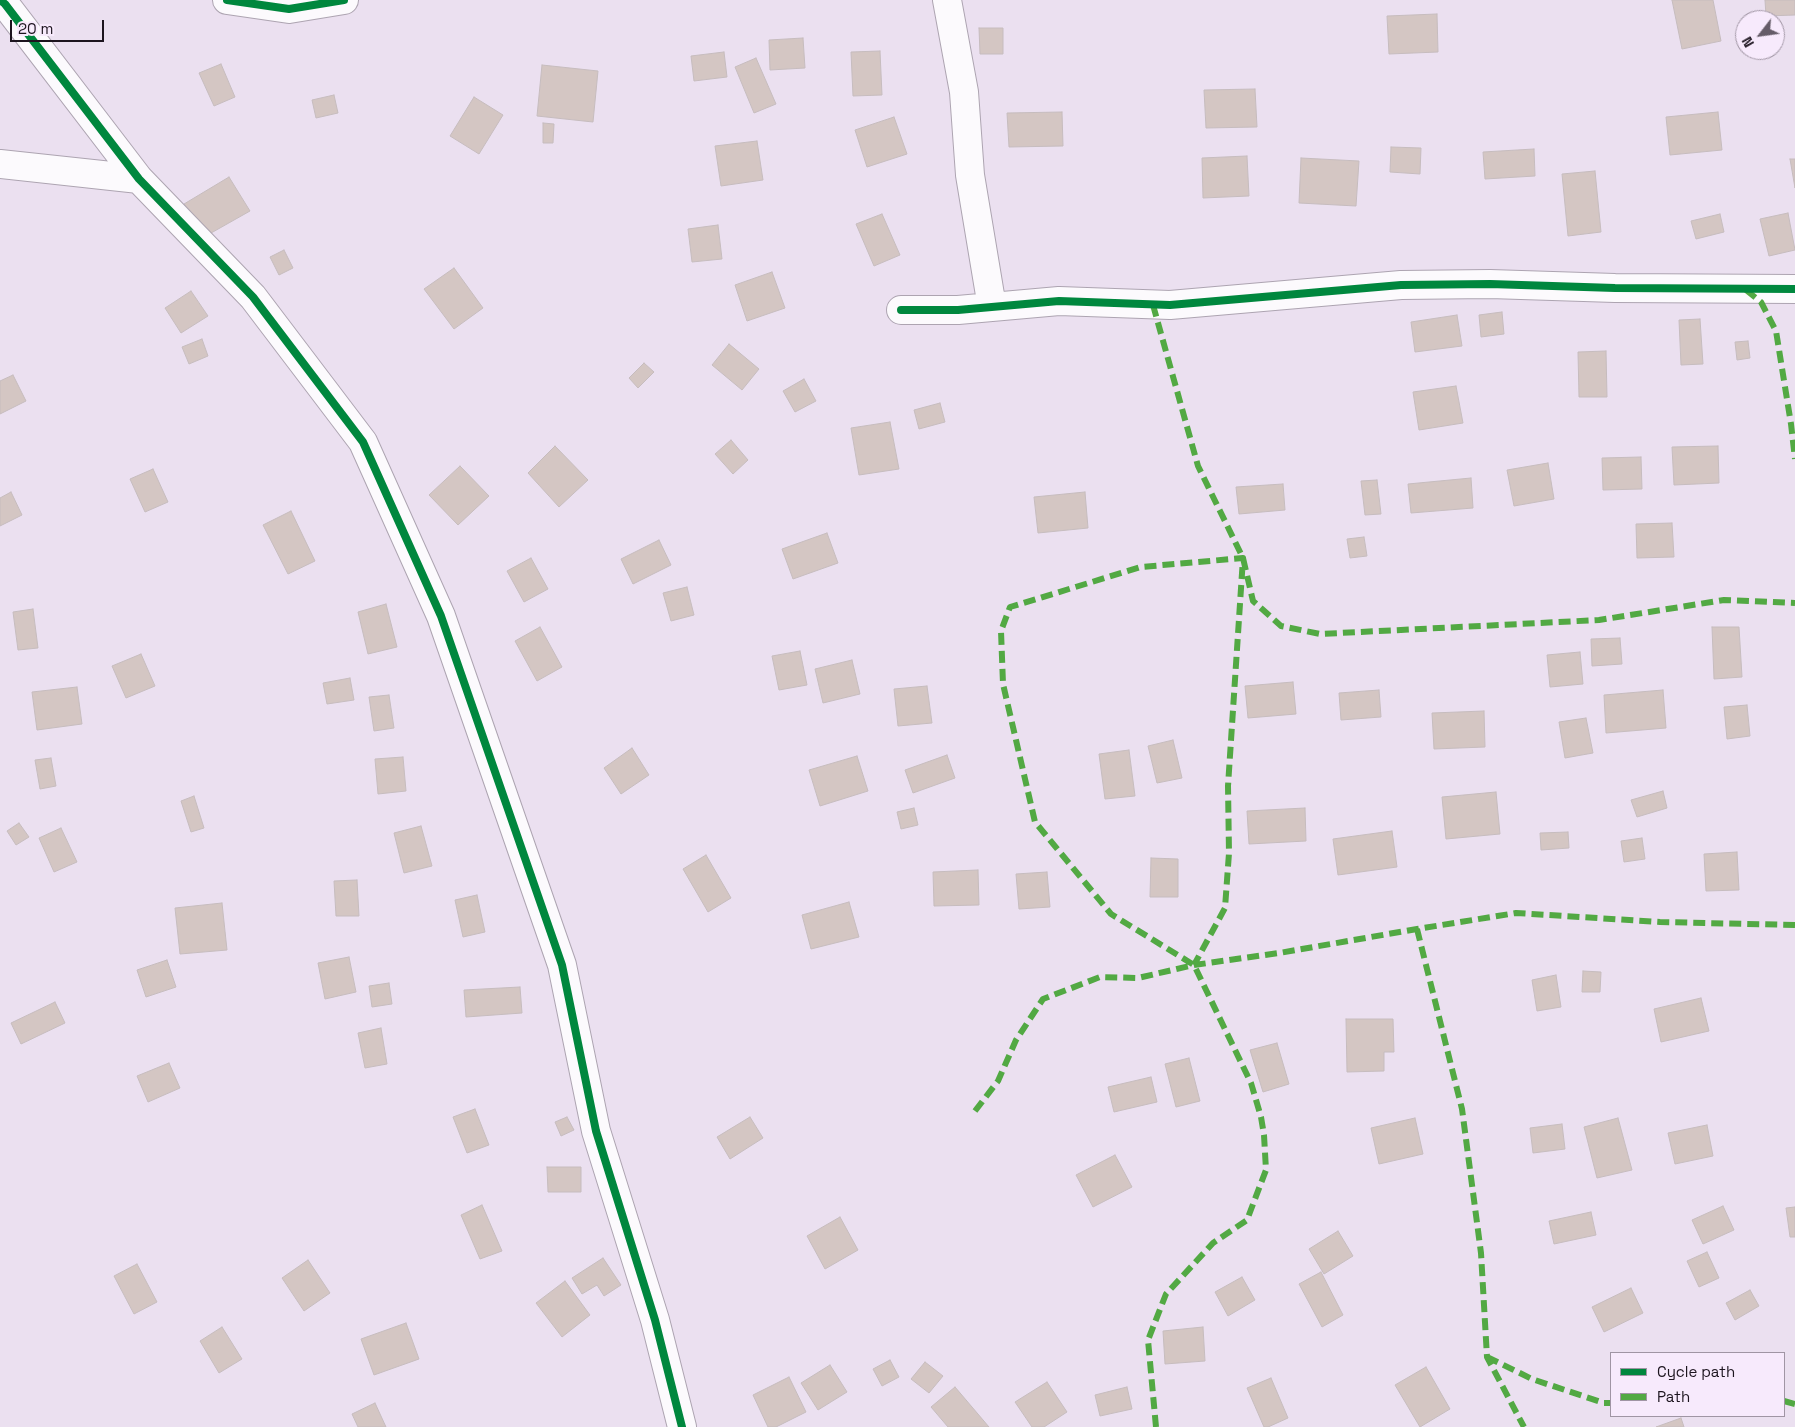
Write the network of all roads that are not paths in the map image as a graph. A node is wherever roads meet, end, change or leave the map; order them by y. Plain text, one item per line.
1 (0, 0) edge
2 (227, 0) edge
3 (344, 0) edge
4 (947, 0) edge
5 (0, 164) edge
6 (139, 179) junction
7 (1795, 289) edge
8 (992, 306) junction
9 (901, 310) dead end
10 (682, 1427) edge

1 - 6 street
2 - 3 street
4 - 8 street
5 - 6 street
6 - 10 street
7 - 8 street
8 - 9 street

